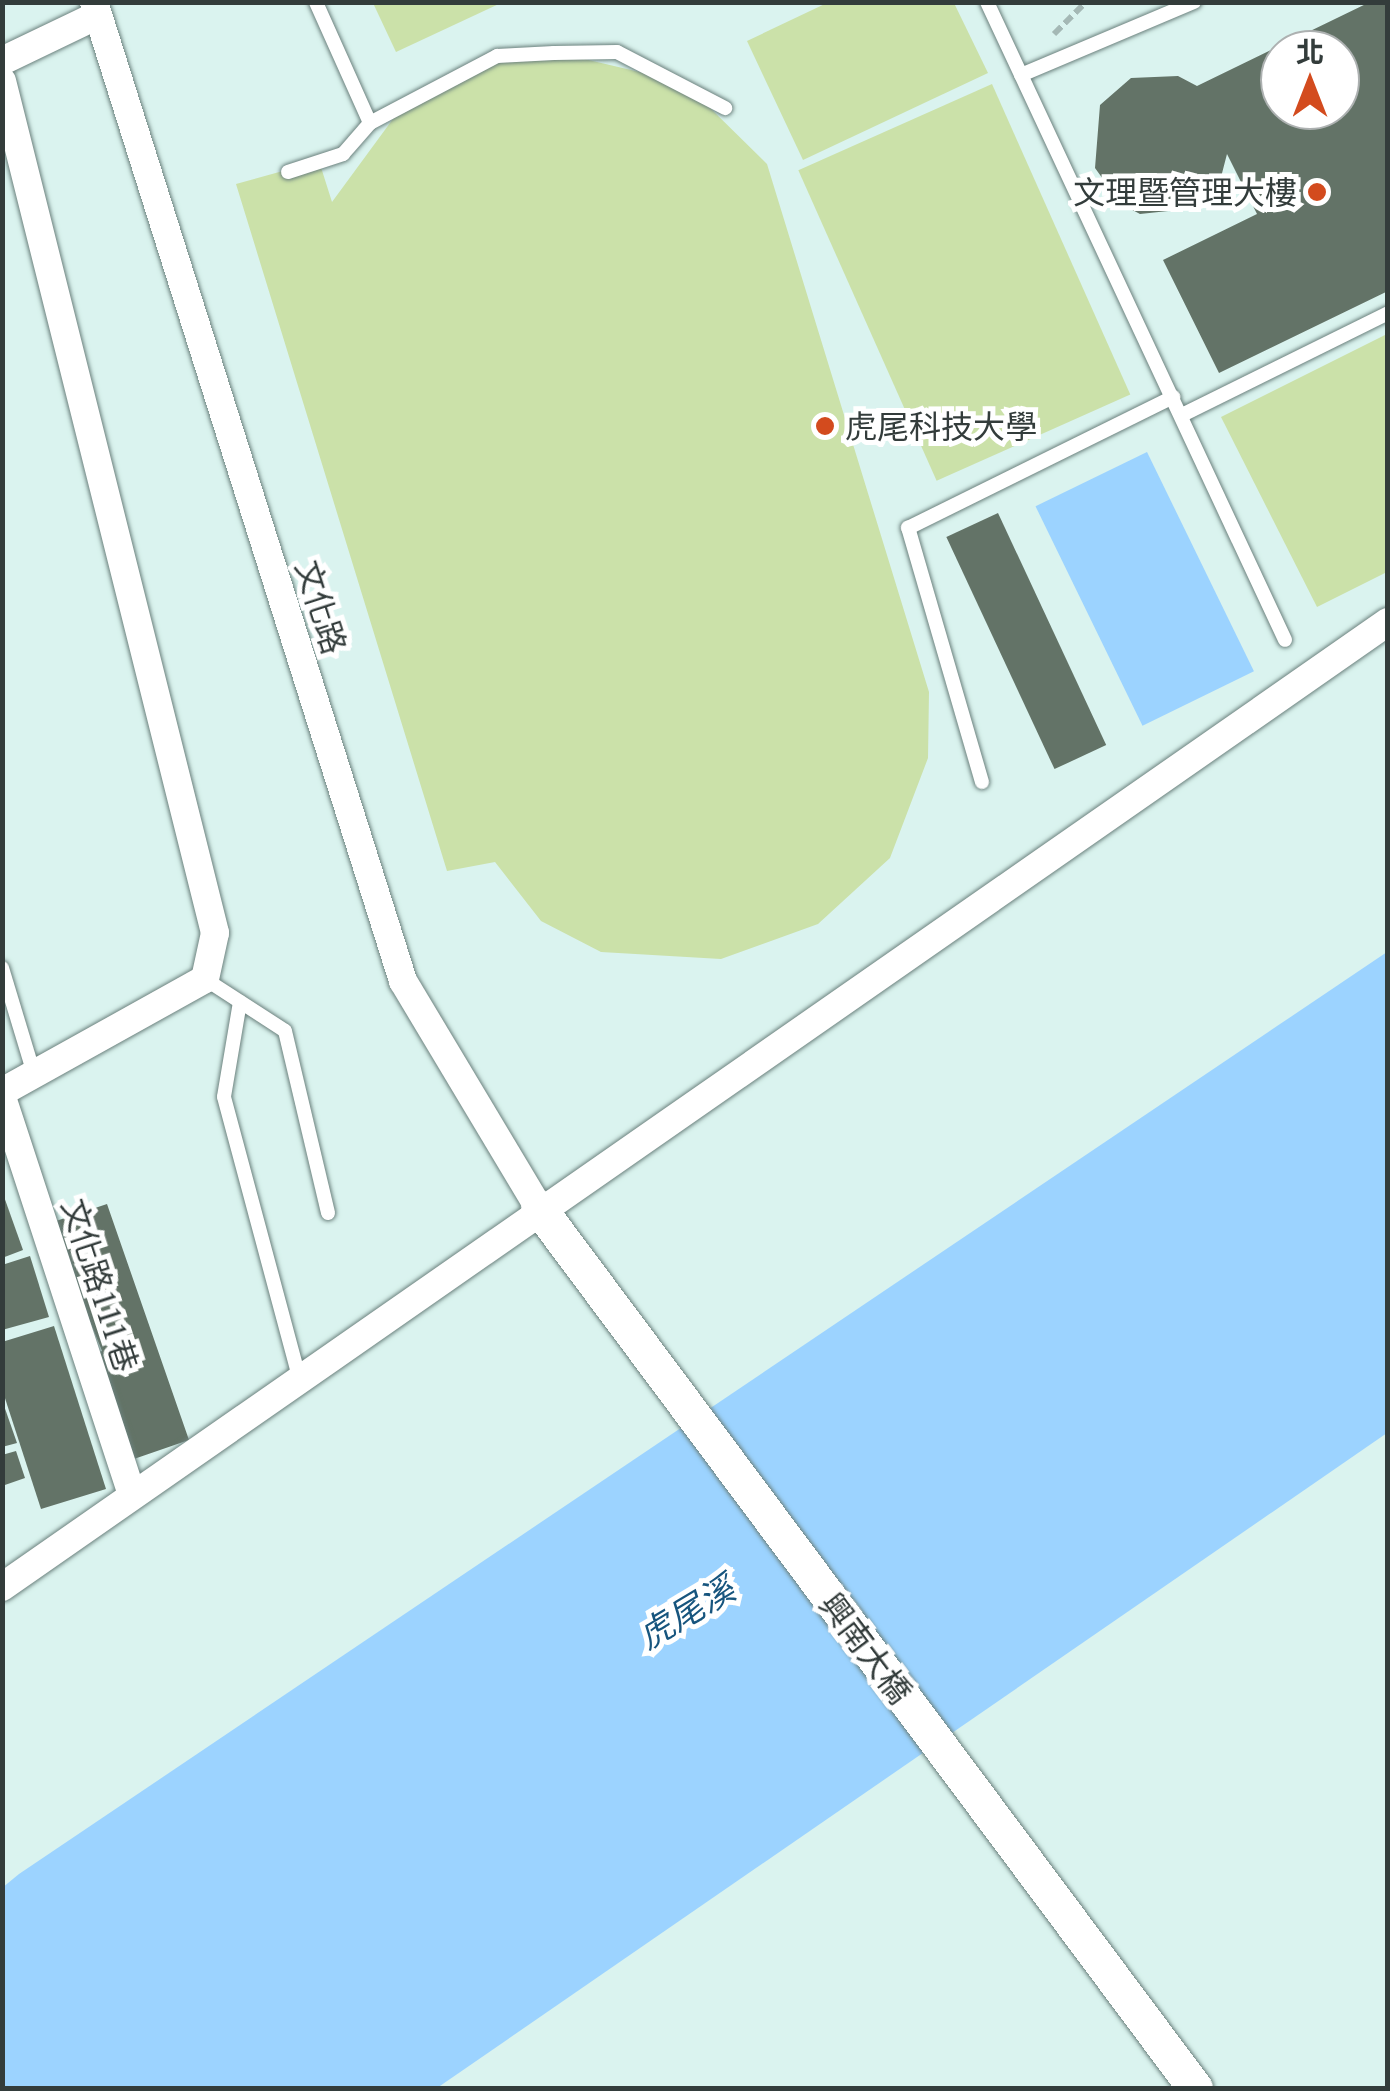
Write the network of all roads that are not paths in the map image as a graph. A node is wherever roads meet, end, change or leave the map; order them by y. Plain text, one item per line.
1 (316, 2) edge
2 (987, 2) edge
3 (1194, 2) edge
4 (96, 9) edge
5 (2, 61) edge
6 (1021, 75) junction
7 (2, 82) edge
8 (725, 108) dead end
9 (370, 123) junction
10 (288, 172) dead end
11 (1388, 312) edge
12 (1173, 396) junction
13 (1182, 415) junction
14 (1388, 622) edge
15 (1285, 640) dead end
16 (982, 782) dead end
17 (2, 968) edge
18 (205, 980) junction
19 (240, 1002) junction
20 (35, 1077) junction
21 (2, 1094) edge
22 (538, 1207) junction
23 (328, 1213) dead end
24 (298, 1374) junction
25 (132, 1495) junction
26 (2, 1587) edge
27 (1195, 2088) edge

1 - 9 lane
2 - 6 lane
3 - 6 lane
4 - 5 street
4 - 22 street, 文化路
6 - 12 lane
7 - 18 street
8 - 9 lane
9 - 10 lane
11 - 13 lane
12 - 13 lane
12 - 16 lane
13 - 15 lane
14 - 22 street
17 - 20 lane
18 - 19 lane
18 - 20 street
19 - 23 lane
19 - 24 lane
20 - 21 street
21 - 25 street, 文化路111巷
22 - 24 street
22 - 27 street, 興南大橋
24 - 25 street
25 - 26 street

